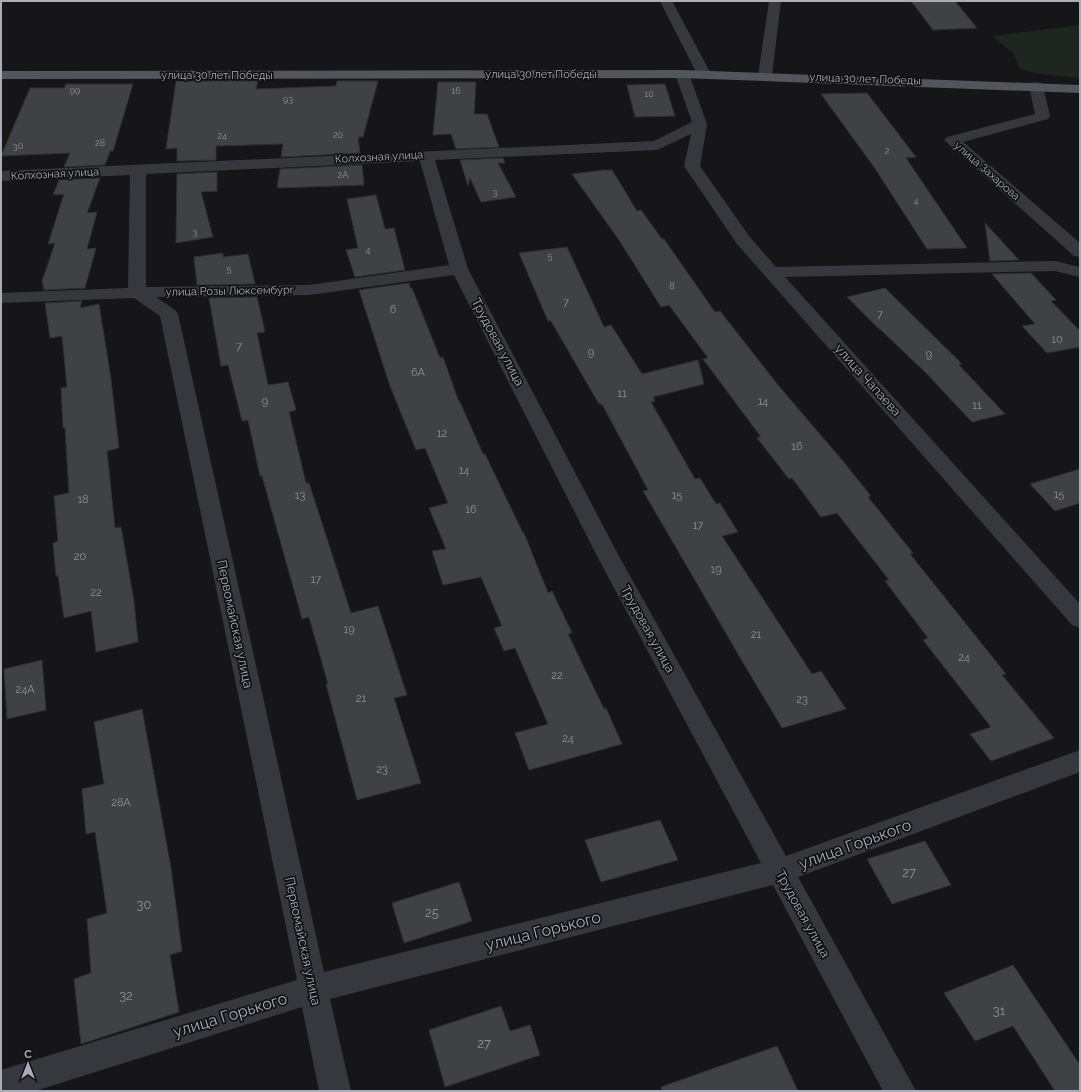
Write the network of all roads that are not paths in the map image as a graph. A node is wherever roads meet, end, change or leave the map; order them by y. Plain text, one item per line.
1 (666, 1) edge
2 (774, 1) edge
3 (682, 74) junction
4 (704, 74) junction
5 (1, 76) edge
6 (765, 76) junction
7 (1036, 86) junction
8 (1080, 89) edge
9 (700, 124) junction
10 (426, 155) junction
11 (138, 169) junction
12 (1, 176) edge
13 (1080, 252) edge
14 (459, 269) junction
15 (772, 272) junction
16 (1080, 272) edge
17 (137, 292) junction
18 (1, 298) edge
19 (1080, 619) edge
20 (1080, 761) edge
21 (780, 871) junction
22 (314, 989) junction
23 (1, 1086) edge
24 (335, 1091) edge
25 (900, 1091) edge

1 - 4 street
2 - 6 street
3 - 4 main road, улица 30 лет Победы
3 - 5 main road, улица 30 лет Победы
3 - 9 street
4 - 6 main road, улица 30 лет Победы
6 - 7 main road, улица 30 лет Победы
7 - 8 main road, улица 30 лет Победы
7 - 13 street, улица Захарова
9 - 10 street, Колхозная улица
9 - 15 street, улица Чапаева
10 - 11 street, Колхозная улица
10 - 14 street, Трудовая улица
11 - 12 street, Колхозная улица
11 - 17 street
14 - 17 street, улица Розы Люксембург
14 - 21 street, Трудовая улица
15 - 16 street
15 - 19 street, улица Чапаева
17 - 18 street, улица Розы Люксембург
17 - 22 street, Первомайская улица
20 - 21 street, улица Горького
21 - 22 street, улица Горького
21 - 25 street, Трудовая улица
22 - 23 street, улица Горького
22 - 24 street, Первомайская улица

